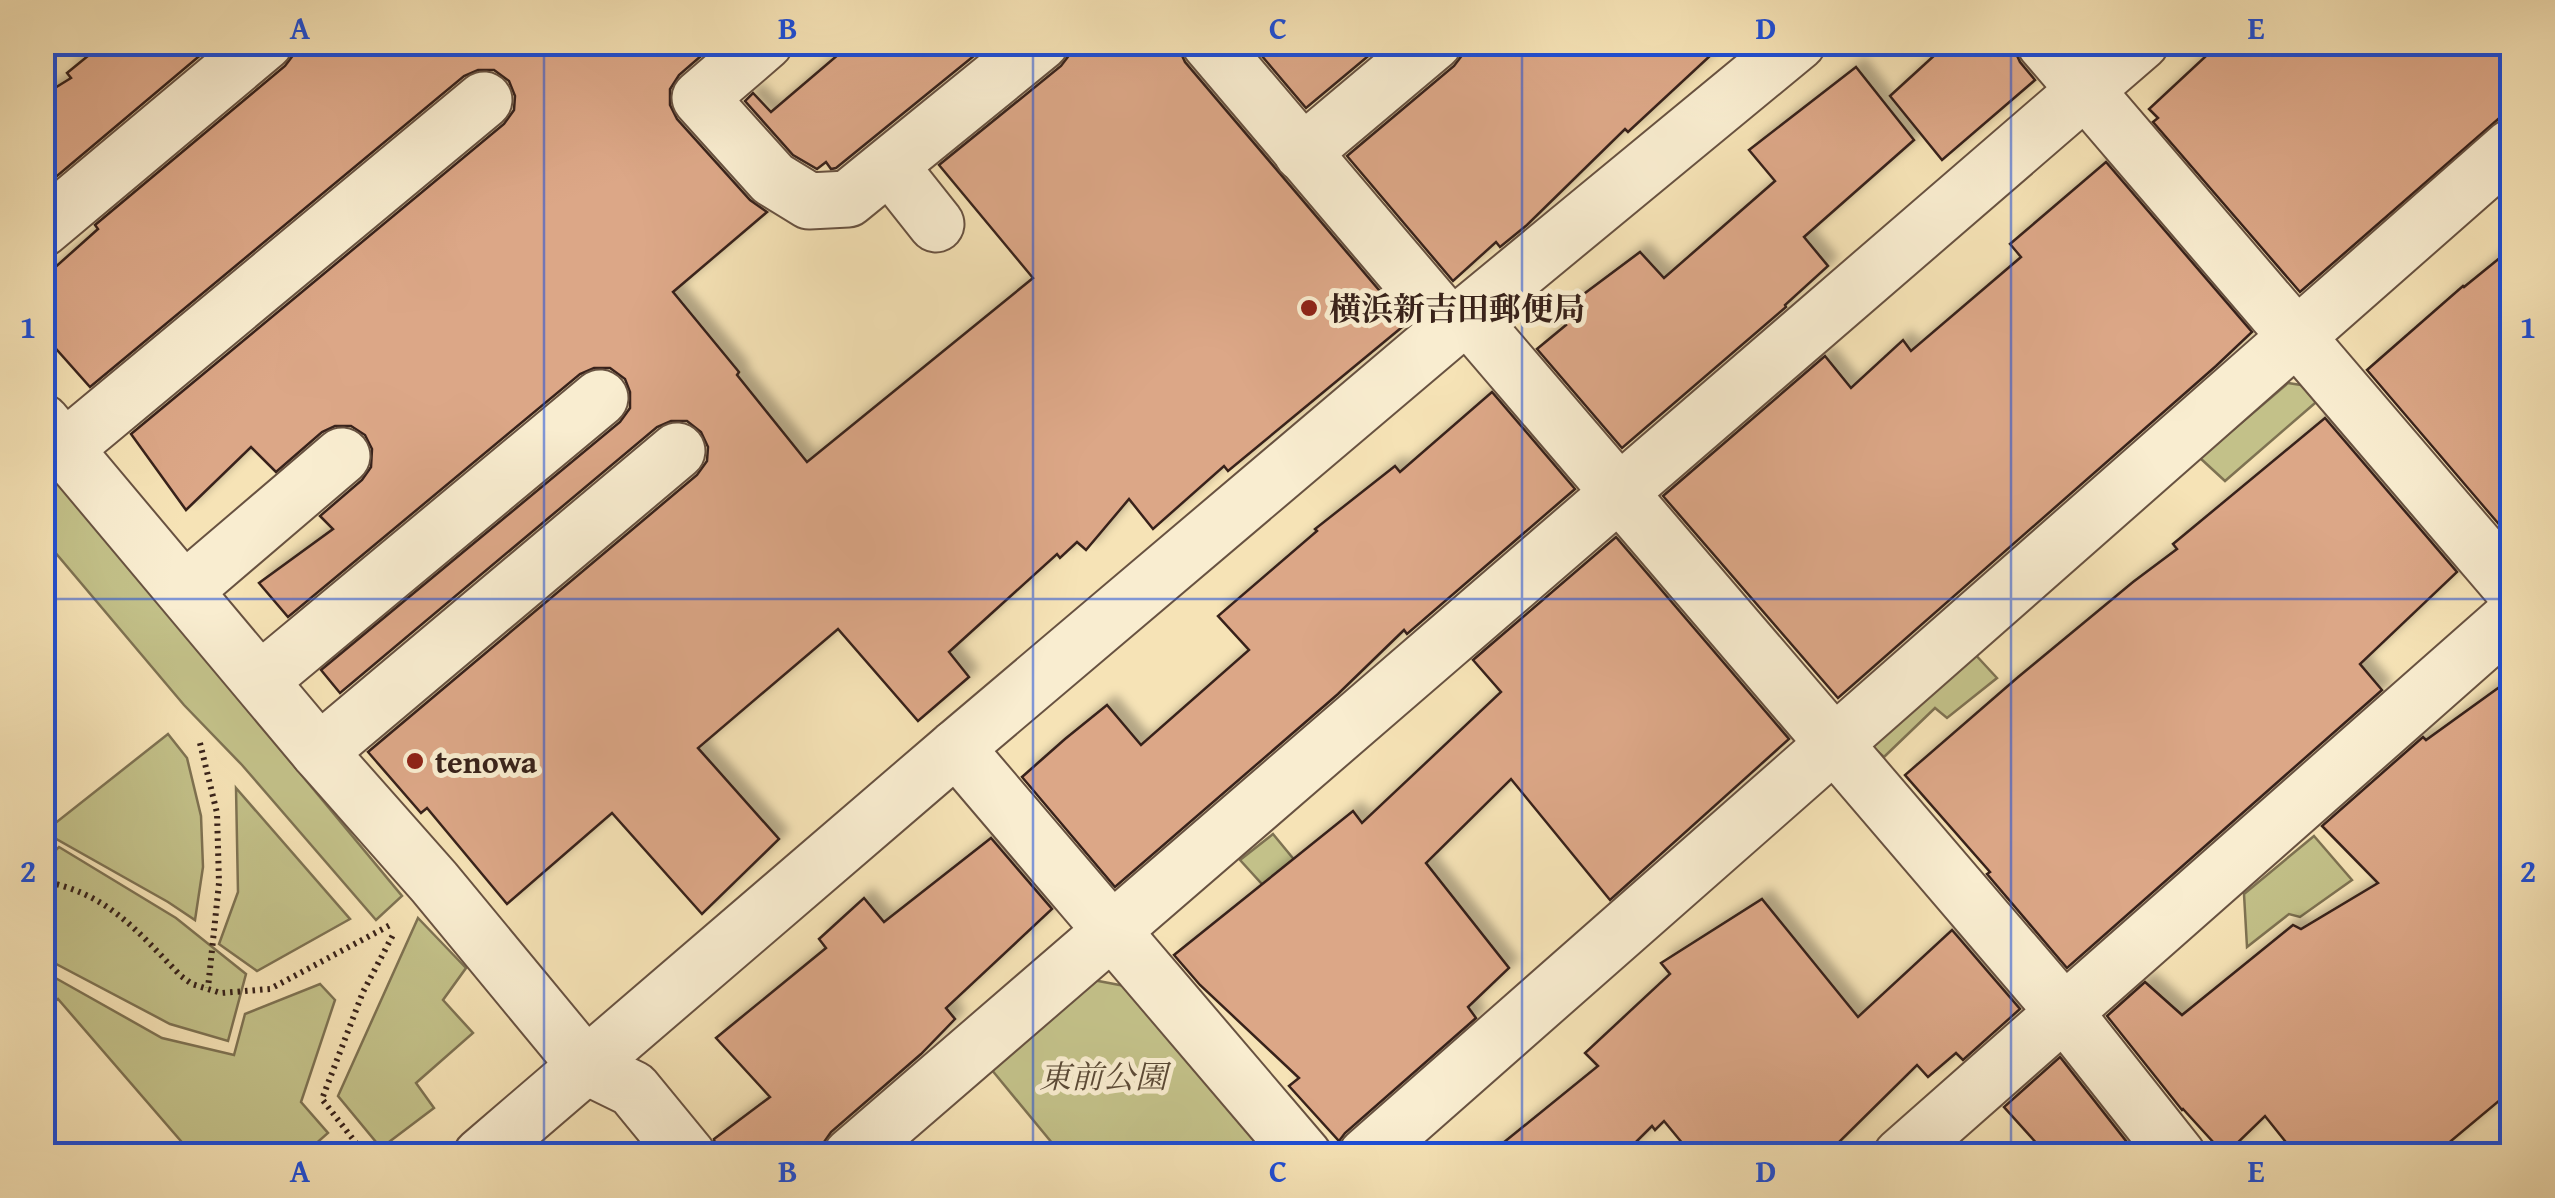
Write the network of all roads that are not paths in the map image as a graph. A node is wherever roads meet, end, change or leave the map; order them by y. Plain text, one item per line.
1 (265, 42) edge
2 (765, 42) edge
3 (1041, 42) edge
4 (1209, 42) edge
5 (1434, 42) edge
6 (1798, 42) edge
7 (2044, 42) edge
8 (2141, 42) edge
9 (2085, 90) junction
10 (484, 100) dead end
11 (2512, 147) edge
12 (1302, 153) junction
13 (890, 166) junction
14 (936, 224) dead end
15 (42, 229) edge
16 (1459, 321) junction
17 (2297, 336) junction
18 (600, 398) dead end
19 (53, 435) edge
20 (677, 451) dead end
21 (342, 456) dead end
22 (1620, 492) junction
23 (2512, 588) edge
24 (185, 590) junction
25 (2512, 617) edge
26 (261, 680) junction
27 (1834, 743) junction
28 (956, 748) junction
29 (320, 752) junction
30 (1112, 931) junction
31 (2064, 1012) junction
32 (586, 1066) junction
33 (480, 1156) edge
34 (688, 1156) edge
35 (851, 1156) edge
36 (1304, 1156) edge
37 (1366, 1156) edge
38 (1901, 1156) edge
39 (2178, 1156) edge

1 - 15 street
2 - 13 street
3 - 13 street
4 - 12 street
5 - 12 street
6 - 16 street
7 - 9 street
8 - 9 street
9 - 17 street
9 - 22 street
10 - 19 street
11 - 17 street
12 - 16 street
13 - 14 street
16 - 22 street
16 - 28 street
17 - 23 street
17 - 27 street
18 - 26 street
19 - 24 street
20 - 29 street
21 - 24 street
22 - 27 street
22 - 30 street
24 - 26 street
25 - 31 street
26 - 29 street
27 - 31 street
27 - 37 street
28 - 30 street
28 - 32 street
29 - 32 street
30 - 35 street
30 - 36 street
31 - 38 street
31 - 39 street
32 - 33 street
32 - 34 street

